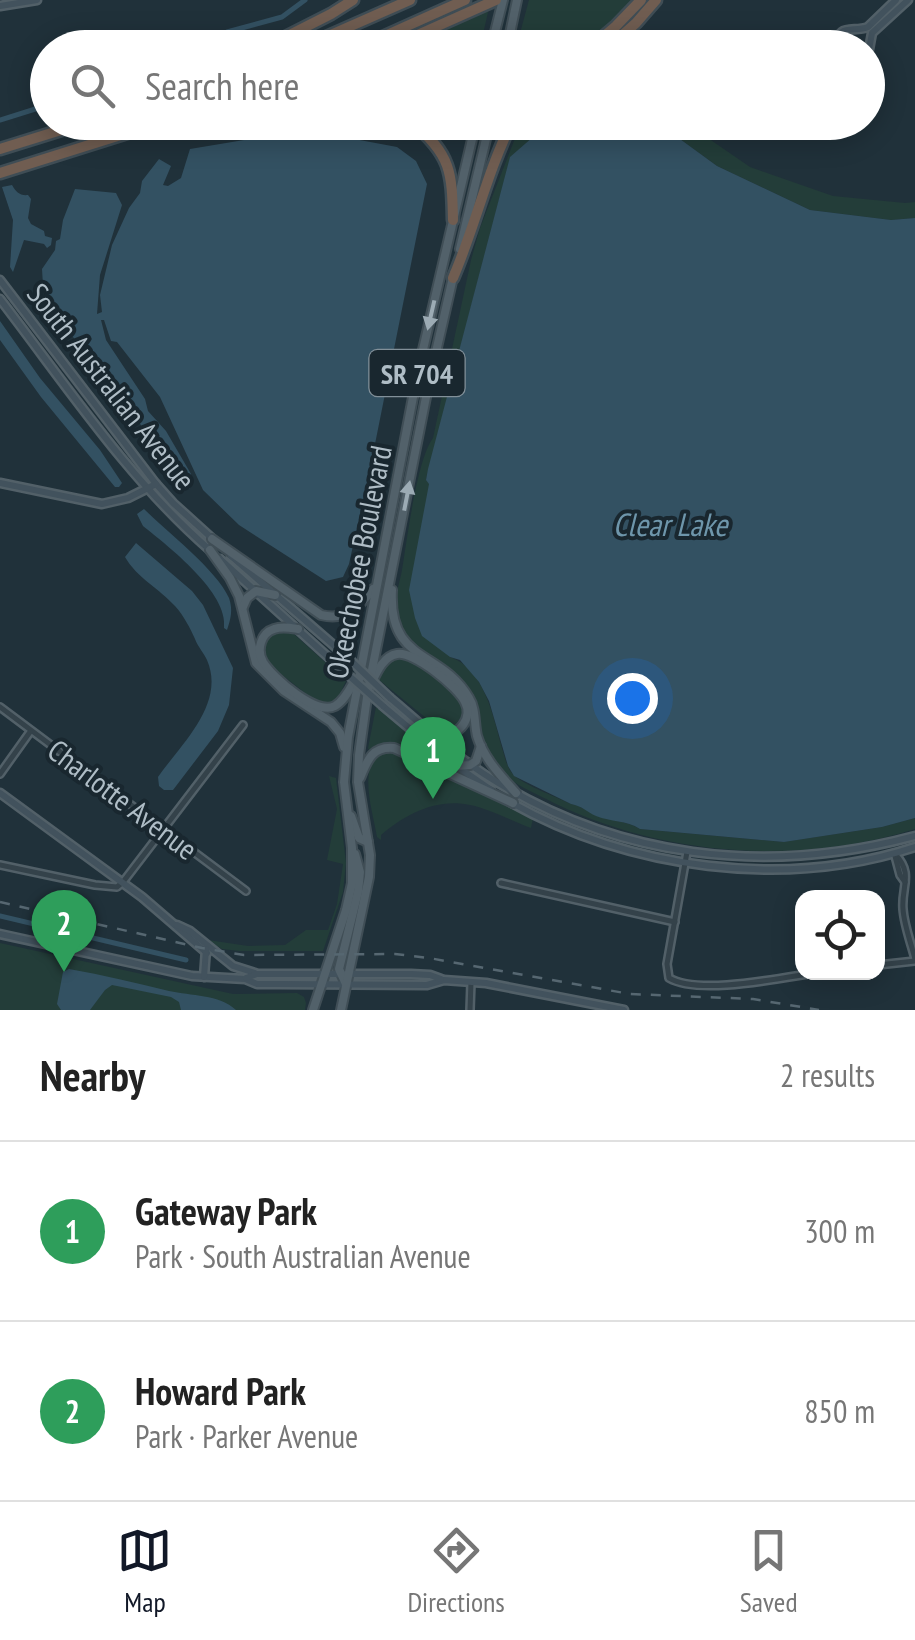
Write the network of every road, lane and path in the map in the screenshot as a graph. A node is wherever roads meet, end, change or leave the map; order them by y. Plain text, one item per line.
1 (38, 0) edge
2 (353, 0) edge
3 (362, 0) edge
4 (410, 0) edge
5 (465, 0) edge
6 (517, 0) edge
7 (640, 0) edge
8 (656, 0) edge
9 (896, 0) edge
10 (908, 0) edge
11 (500, 3) edge
12 (0, 6) edge
13 (331, 14) junction
14 (299, 30) edge
15 (342, 30) edge
16 (398, 30) edge
17 (432, 30) edge
18 (495, 30) edge
19 (511, 30) edge
20 (611, 30) edge
21 (628, 30) edge
22 (862, 30) edge
23 (875, 30) edge
24 (30, 140) edge
25 (105, 140) edge
26 (432, 140) edge
27 (473, 140) edge
28 (486, 140) edge
29 (503, 140) edge
30 (0, 149) edge
31 (0, 173) edge
32 (453, 220) junction
33 (453, 278) junction
34 (0, 280) edge
35 (0, 300) edge
36 (0, 483) edge
37 (156, 484) junction
38 (146, 488) junction
39 (212, 539) junction
40 (210, 550) junction
41 (394, 561) junction
42 (376, 585) junction
43 (256, 591) junction
44 (276, 595) junction
45 (243, 607) junction
46 (298, 629) junction
47 (360, 672) junction
48 (368, 690) junction
49 (0, 706) edge
50 (243, 724) dead end
51 (422, 725) junction
52 (31, 731) junction
53 (481, 746) junction
54 (346, 756) junction
55 (470, 764) junction
56 (456, 766) junction
57 (0, 774) edge
58 (358, 782) junction
59 (0, 792) edge
60 (516, 793) junction
61 (512, 804) junction
62 (347, 808) junction
63 (165, 830) junction
64 (915, 836) edge
65 (352, 842) junction
66 (368, 842) junction
67 (893, 842) junction
68 (915, 847) edge
69 (686, 852) junction
70 (895, 854) junction
71 (685, 862) junction
72 (0, 865) edge
73 (124, 882) junction
74 (502, 883) dead end
75 (246, 891) dead end
76 (172, 922) junction
77 (675, 922) junction
78 (0, 934) edge
79 (204, 942) junction
80 (207, 953) junction
81 (915, 960) edge
82 (885, 965) edge
83 (256, 974) junction
84 (324, 974) junction
85 (795, 975) edge
86 (204, 977) junction
87 (345, 978) junction
88 (245, 979) junction
89 (471, 982) junction
90 (320, 985) junction
91 (312, 1010) edge
92 (340, 1010) edge
93 (470, 1010) edge
94 (624, 1010) edge

1 - 12 main road
2 - 13 highway
3 - 13 highway
4 - 15 highway
5 - 16 highway
6 - 19 main road
7 - 20 highway
8 - 21 highway
9 - 22 main road
10 - 23 main road
11 - 17 highway
11 - 18 main road
13 - 14 highway
24 - 30 highway
25 - 31 highway
26 - 32 highway
27 - 32 main road, Okeechobee Boulevard / SR 704
28 - 33 main road, Okeechobee Boulevard / SR 704
29 - 33 highway
32 -> 42 main road, Okeechobee Boulevard / SR 704
41 -> 33 main road, Okeechobee Boulevard / SR 704
34 - 37 main road, South Australian Avenue
35 - 38 main road, South Australian Avenue
36 - 38 main road
37 - 38 main road
37 - 39 main road, South Australian Avenue
38 - 40 main road, South Australian Avenue
39 - 42 main road
39 - 44 main road, South Australian Avenue
40 - 43 main road, South Australian Avenue
40 - 45 main road
41 - 48 main road, Okeechobee Boulevard / SR 704
41 - 53 main road
42 - 47 main road, Okeechobee Boulevard / SR 704
43 - 44 main road
43 - 45 main road
43 - 46 main road, South Australian Avenue
44 - 51 main road, South Australian Avenue, bridge
45 - 54 main road
46 - 47 main road
46 - 56 main road, South Australian Avenue, bridge
47 - 54 main road, Okeechobee Boulevard / SR 704
48 - 51 main road
48 - 58 main road, Okeechobee Boulevard / SR 704
49 - 52 street, Charlotte Avenue
50 - 63 street
51 - 55 main road, South Australian Avenue
52 - 57 street
52 - 63 street, Charlotte Avenue
53 - 55 main road
53 - 60 main road
54 - 62 main road, Okeechobee Boulevard / SR 704
55 - 56 main road
55 - 60 main road, South Australian Avenue
56 - 61 main road, South Australian Avenue
58 - 61 main road
58 - 66 main road, Okeechobee Boulevard / SR 704
59 - 73 main road
60 - 69 main road, South Australian Avenue
61 - 71 main road, South Australian Avenue
62 - 65 main road, Okeechobee Boulevard / SR 704
62 - 66 main road
63 - 73 street
63 - 75 street, Charlotte Avenue
64 - 67 main road, South Australian Avenue
65 - 84 main road, Okeechobee Boulevard / SR 704
65 - 87 main road
66 - 87 main road, Okeechobee Boulevard / SR 704
67 - 69 main road, South Australian Avenue
67 - 70 main road
68 - 70 main road, South Australian Avenue
69 - 71 street
70 - 71 main road, South Australian Avenue
70 - 81 street
71 - 77 street
72 - 73 street
73 - 76 main road
74 - 77 street
76 - 79 main road
76 - 80 main road
77 - 85 street
78 - 86 main road
79 - 80 main road
79 - 83 main road
80 - 86 main road
81 - 82 street
83 - 84 main road
83 - 88 main road
84 - 87 main road
84 - 90 main road, Okeechobee Boulevard / SR 704
86 - 88 main road
87 - 89 main road
87 - 90 main road
87 - 92 main road, Okeechobee Boulevard / SR 704
88 - 90 main road
89 - 93 street
89 - 94 main road
90 - 91 main road, Okeechobee Boulevard / SR 704

